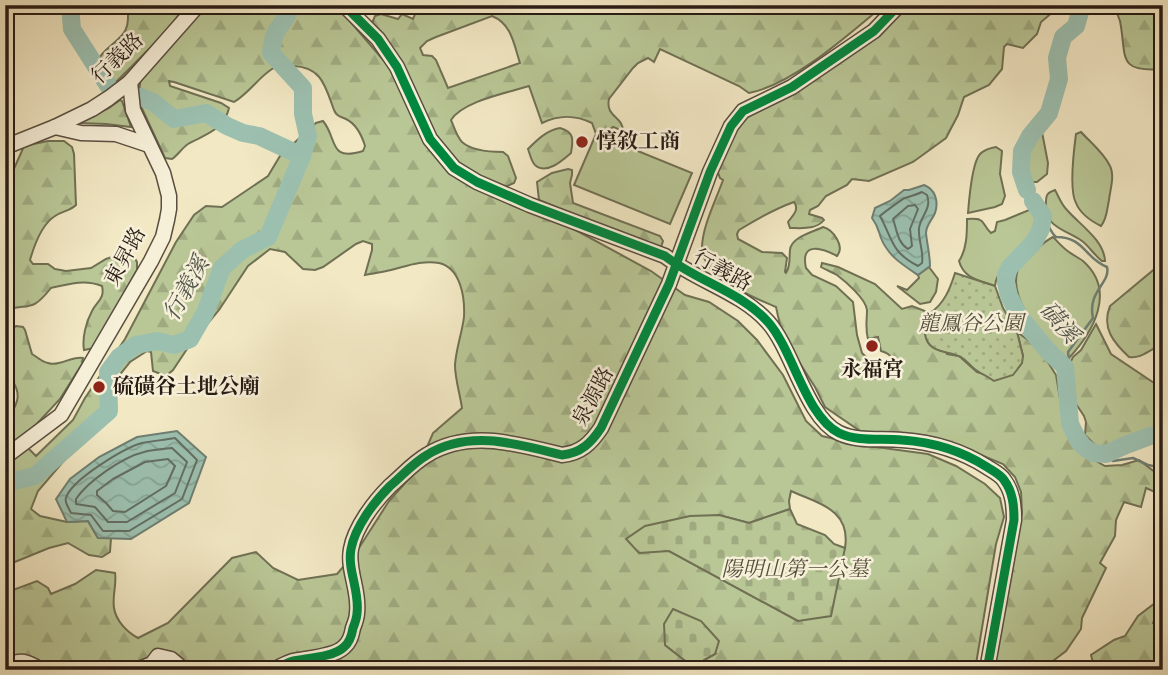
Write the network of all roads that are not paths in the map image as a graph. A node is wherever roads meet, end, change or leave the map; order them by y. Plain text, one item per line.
1 (198, 5) edge
2 (344, 5) edge
3 (899, 5) edge
4 (130, 82) junction
5 (55, 127) junction
6 (149, 145) junction
7 (5, 147) edge
8 (676, 265) junction
9 (5, 457) edge
10 (5, 666) edge
11 (41, 670) edge
12 (136, 670) edge
13 (184, 670) edge
14 (273, 670) edge
15 (987, 670) edge

1 - 4 street, 行義路
2 - 8 street, 行義路
3 - 8 street, 泉源路
4 - 5 street, 行義路
4 - 6 street, 東昇路
5 - 6 street
5 - 7 street
6 - 9 street, 東昇路
8 - 14 street, 泉源路
8 - 15 street, 行義路
10 - 11 street
12 - 13 street

